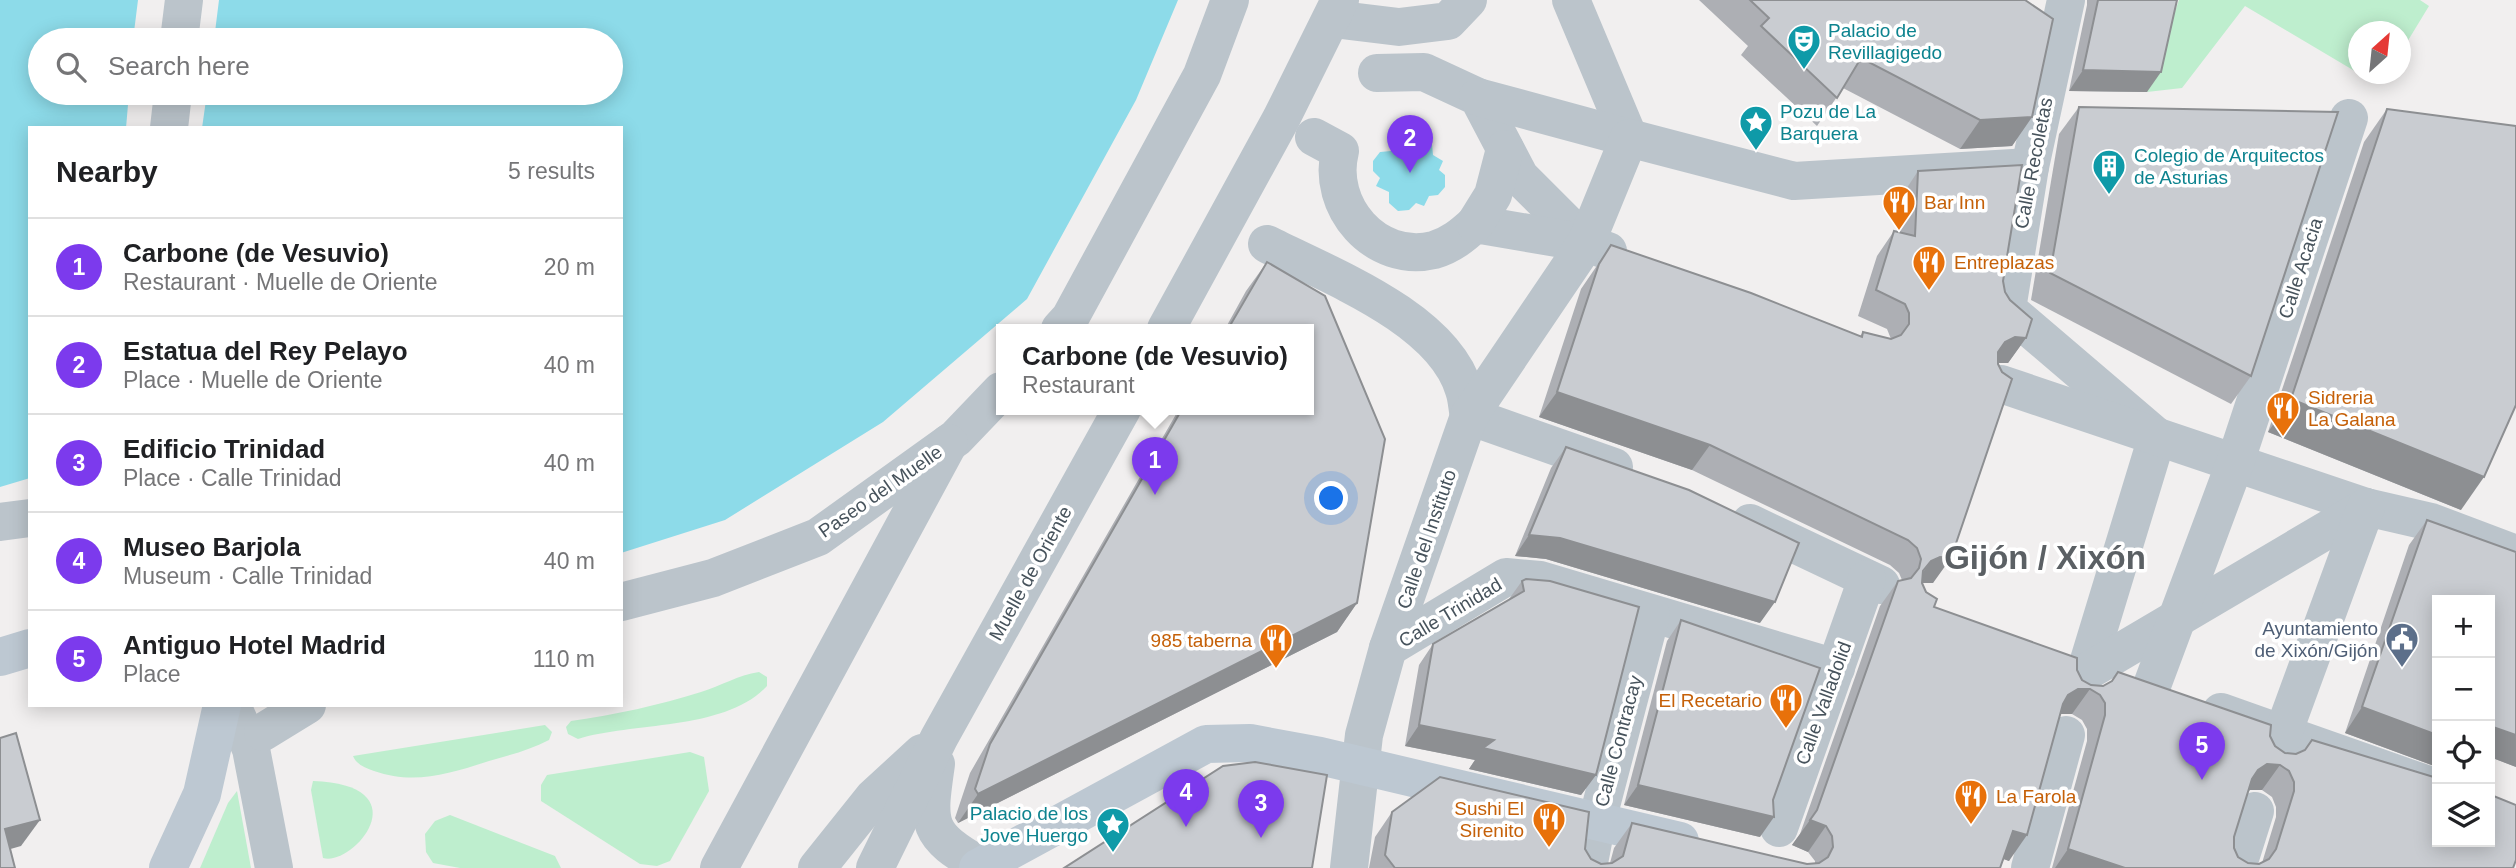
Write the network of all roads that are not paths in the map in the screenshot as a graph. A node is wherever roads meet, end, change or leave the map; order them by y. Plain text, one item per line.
1 (184, 0) edge
2 (1230, 0) edge
3 (1468, 0) edge
4 (1571, 0) edge
5 (2066, 0) edge
6 (1336, 9) edge
7 (180, 28) edge
8 (1377, 73) dead end
9 (1478, 97) junction
10 (172, 105) edge
11 (2041, 112) junction
12 (2080, 114) edge
13 (2308, 118) edge
14 (2349, 118) junction
15 (2388, 124) edge
16 (169, 126) edge
17 (1314, 137) dead end
18 (1629, 138) junction
19 (1505, 149) junction
20 (2030, 167) junction
21 (1475, 224) junction
22 (1586, 243) junction
23 (1267, 244) dead end
24 (1385, 245) junction
25 (1637, 261) edge
26 (1366, 293) junction
27 (1065, 324) edge
28 (1169, 324) edge
29 (2001, 384) edge
30 (996, 396) edge
31 (1119, 415) edge
32 (1469, 416) junction
33 (2157, 437) junction
34 (949, 443) junction
35 (2235, 463) junction
36 (1646, 478) edge
37 (1720, 508) edge
38 (2366, 508) junction
39 (28, 518) edge
40 (0, 522) edge
41 (2516, 554) edge
42 (623, 601) edge
43 (1651, 615) junction
44 (2177, 618) junction
45 (1388, 648) junction
46 (28, 649) edge
47 (2050, 651) edge
48 (0, 657) edge
49 (1836, 668) junction
50 (2087, 674) junction
51 (2173, 696) junction
52 (222, 707) edge
53 (233, 707) edge
54 (304, 707) edge
55 (263, 732) dead end
56 (2066, 735) edge
57 (939, 738) junction
58 (2278, 746) junction
59 (1361, 765) junction
60 (2432, 786) edge
61 (2255, 811) dead end
62 (1597, 821) junction
63 (1779, 828) dead end
64 (1714, 849) edge
65 (980, 867) edge
66 (168, 868) edge
67 (274, 868) edge
68 (719, 868) edge
69 (817, 868) edge
70 (875, 868) edge
71 (1349, 868) edge
72 (1588, 868) edge
73 (2030, 868) edge
74 (2238, 868) edge

1 - 7 street
2 - 27 street
3 - 6 street
4 - 18 street
5 - 11 street, Calle Recoletas
6 - 28 street
8 - 9 street
9 - 18 street
9 - 19 street
10 - 16 street
11 - 12 street
11 - 20 street, Calle Recoletas
13 - 14 street
14 - 15 street
14 - 35 street, Calle Acacia
17 - 24 street
18 - 20 street
18 - 22 street, Calle del Instituto
19 - 21 street
19 - 22 street
20 - 33 street, Calle Recoletas
21 - 22 street
21 - 24 street
22 - 25 street
22 - 32 street, Calle del Instituto
23 - 26 street
24 - 26 street
26 - 32 street
29 - 33 street
30 - 34 street, Paseo del Muelle
31 - 57 street, Muelle de Oriente
32 - 36 street
32 - 45 street, Calle del Instituto
33 - 35 street
33 - 50 street
34 - 42 street, Paseo del Muelle
34 - 68 street
35 - 38 street
35 - 44 street, Calle Acacia
37 - 49 street, Calle Valladolid
38 - 41 street
38 - 44 street
38 - 58 street
39 - 40 street
43 - 45 street, Calle Trinidad
43 - 49 street, Calle Trinidad
43 - 62 street, Calle Contracay
44 - 50 street
44 - 51 street, Calle Acacia
45 - 59 street, Calle del Instituto
46 - 48 street
47 - 50 street
49 - 63 street, Calle Valladolid
50 - 51 street
51 - 58 street
52 - 66 street
53 - 67 street
54 - 55 street
56 - 73 street
57 - 65 street, Muelle de Oriente
57 - 69 street, Muelle de Oriente
57 - 70 street, Muelle de Oriente
58 - 60 street
59 - 62 street
59 - 65 street
59 - 71 street, Calle del Instituto
61 - 74 street
62 - 64 street
62 - 72 street, Calle Contracay

